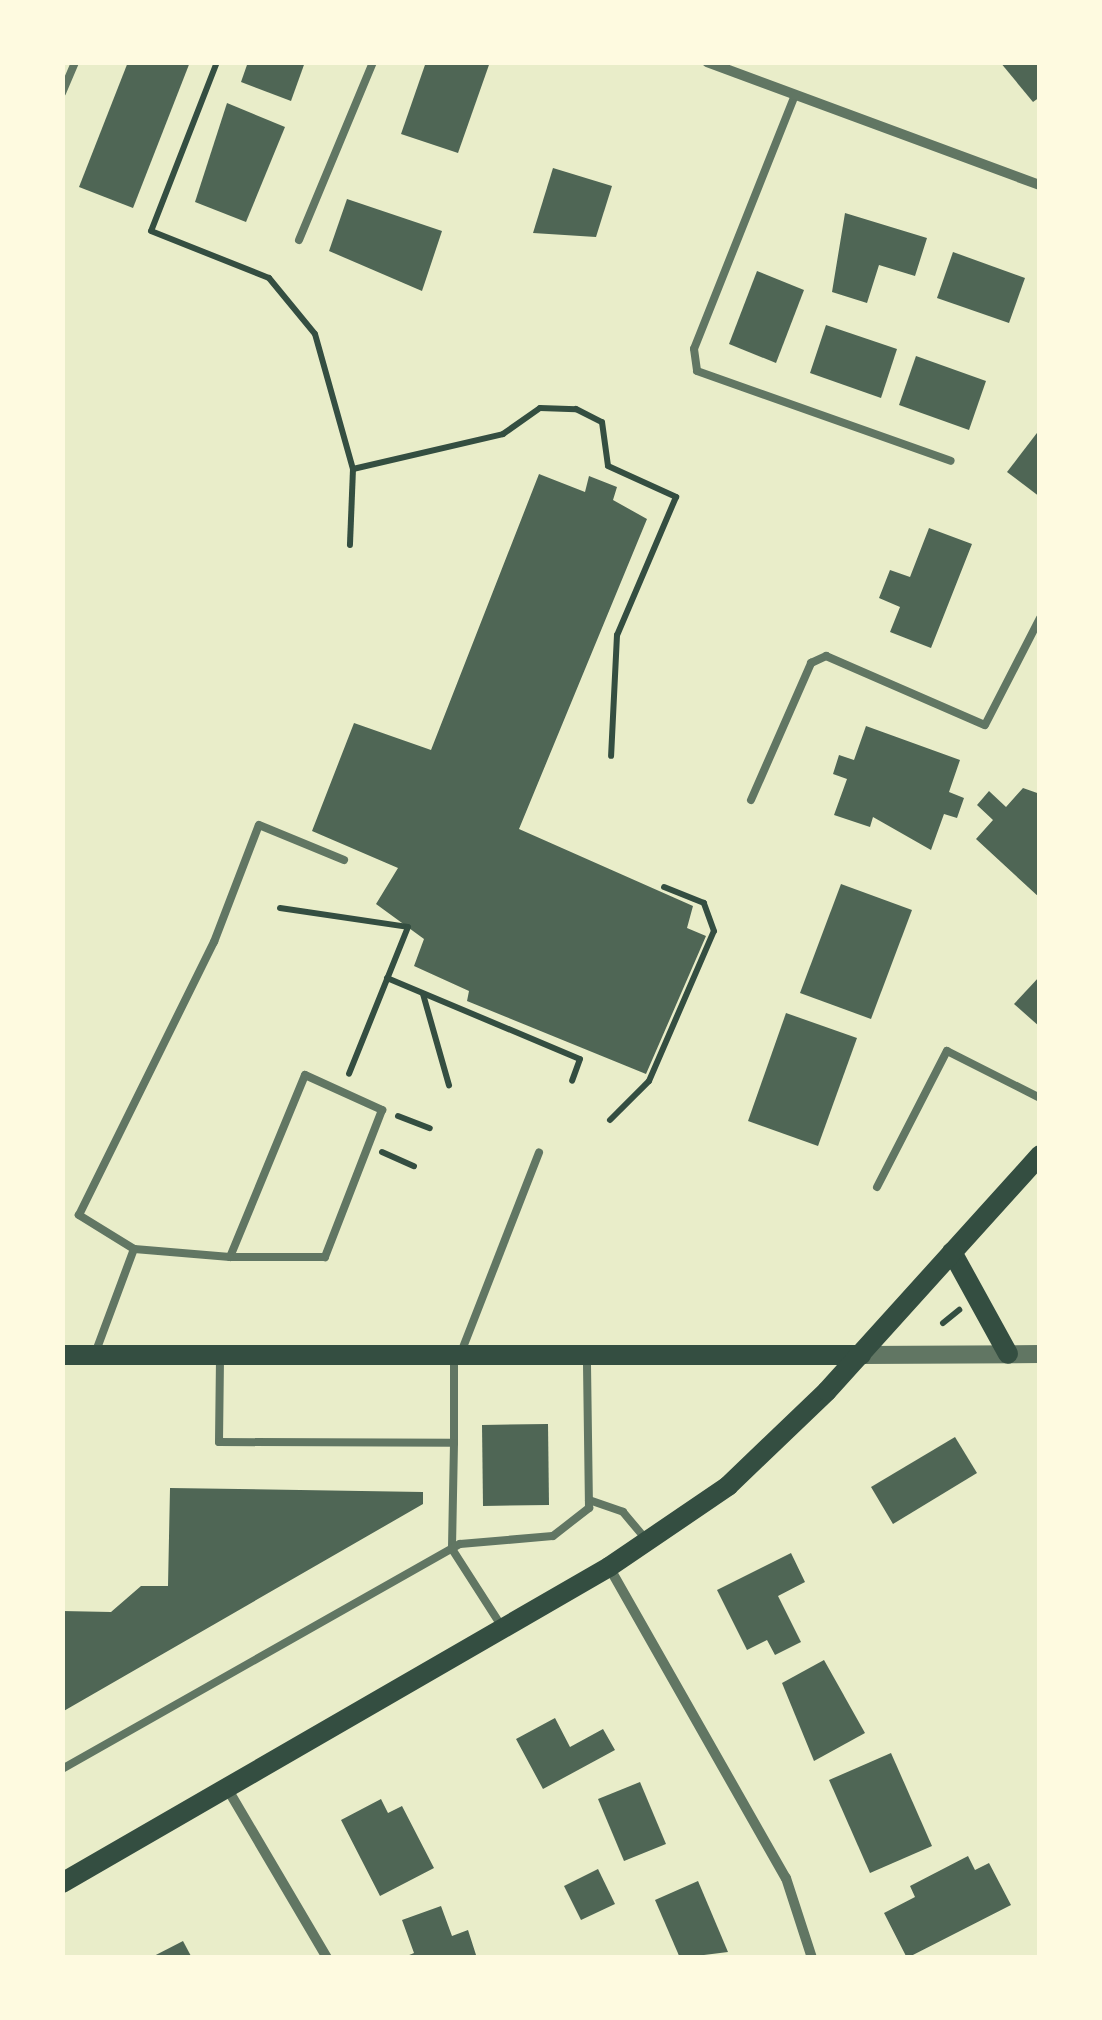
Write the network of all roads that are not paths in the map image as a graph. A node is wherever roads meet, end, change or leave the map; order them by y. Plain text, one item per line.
1 (75, 62) edge
2 (373, 62) edge
3 (707, 62) edge
4 (62, 93) edge
5 (795, 95) junction
6 (1040, 186) edge
7 (299, 240) dead end
8 (951, 461) dead end
9 (1040, 618) edge
10 (751, 800) dead end
11 (344, 860) dead end
12 (1040, 1098) edge
13 (539, 1152) dead end
14 (1040, 1155) edge
15 (878, 1187) dead end
16 (134, 1249) junction
17 (952, 1252) junction
18 (230, 1257) junction
19 (1008, 1354) junction
20 (1040, 1354) edge
21 (62, 1355) edge
22 (94, 1355) junction
23 (220, 1355) junction
24 (458, 1355) junction
25 (588, 1355) junction
26 (861, 1355) junction
27 (454, 1442) junction
28 (589, 1500) junction
29 (648, 1542) junction
30 (452, 1548) junction
31 (609, 1567) junction
32 (502, 1627) junction
33 (62, 1769) edge
34 (227, 1788) junction
35 (62, 1882) edge
36 (327, 1958) edge
37 (812, 1958) edge

1 - 4 lane
2 - 7 lane
3 - 5 street
5 - 6 street
5 - 8 lane
9 - 10 lane
11 - 16 lane
12 - 15 lane
13 - 24 lane
14 - 17 main road
16 - 18 lane
16 - 22 lane
17 - 19 main road
17 - 26 main road
18 - 18 lane
19 - 20 street
19 - 26 street
21 - 22 main road
22 - 23 main road
23 - 24 main road
23 - 27 lane
24 - 25 main road
24 - 27 lane
25 - 26 main road
25 - 28 lane
26 - 29 main road
27 - 30 lane
28 - 29 lane
28 - 30 lane
29 - 31 main road
30 - 32 lane
30 - 33 lane
31 - 32 main road
31 - 37 street
32 - 34 main road
34 - 35 main road
34 - 36 street

